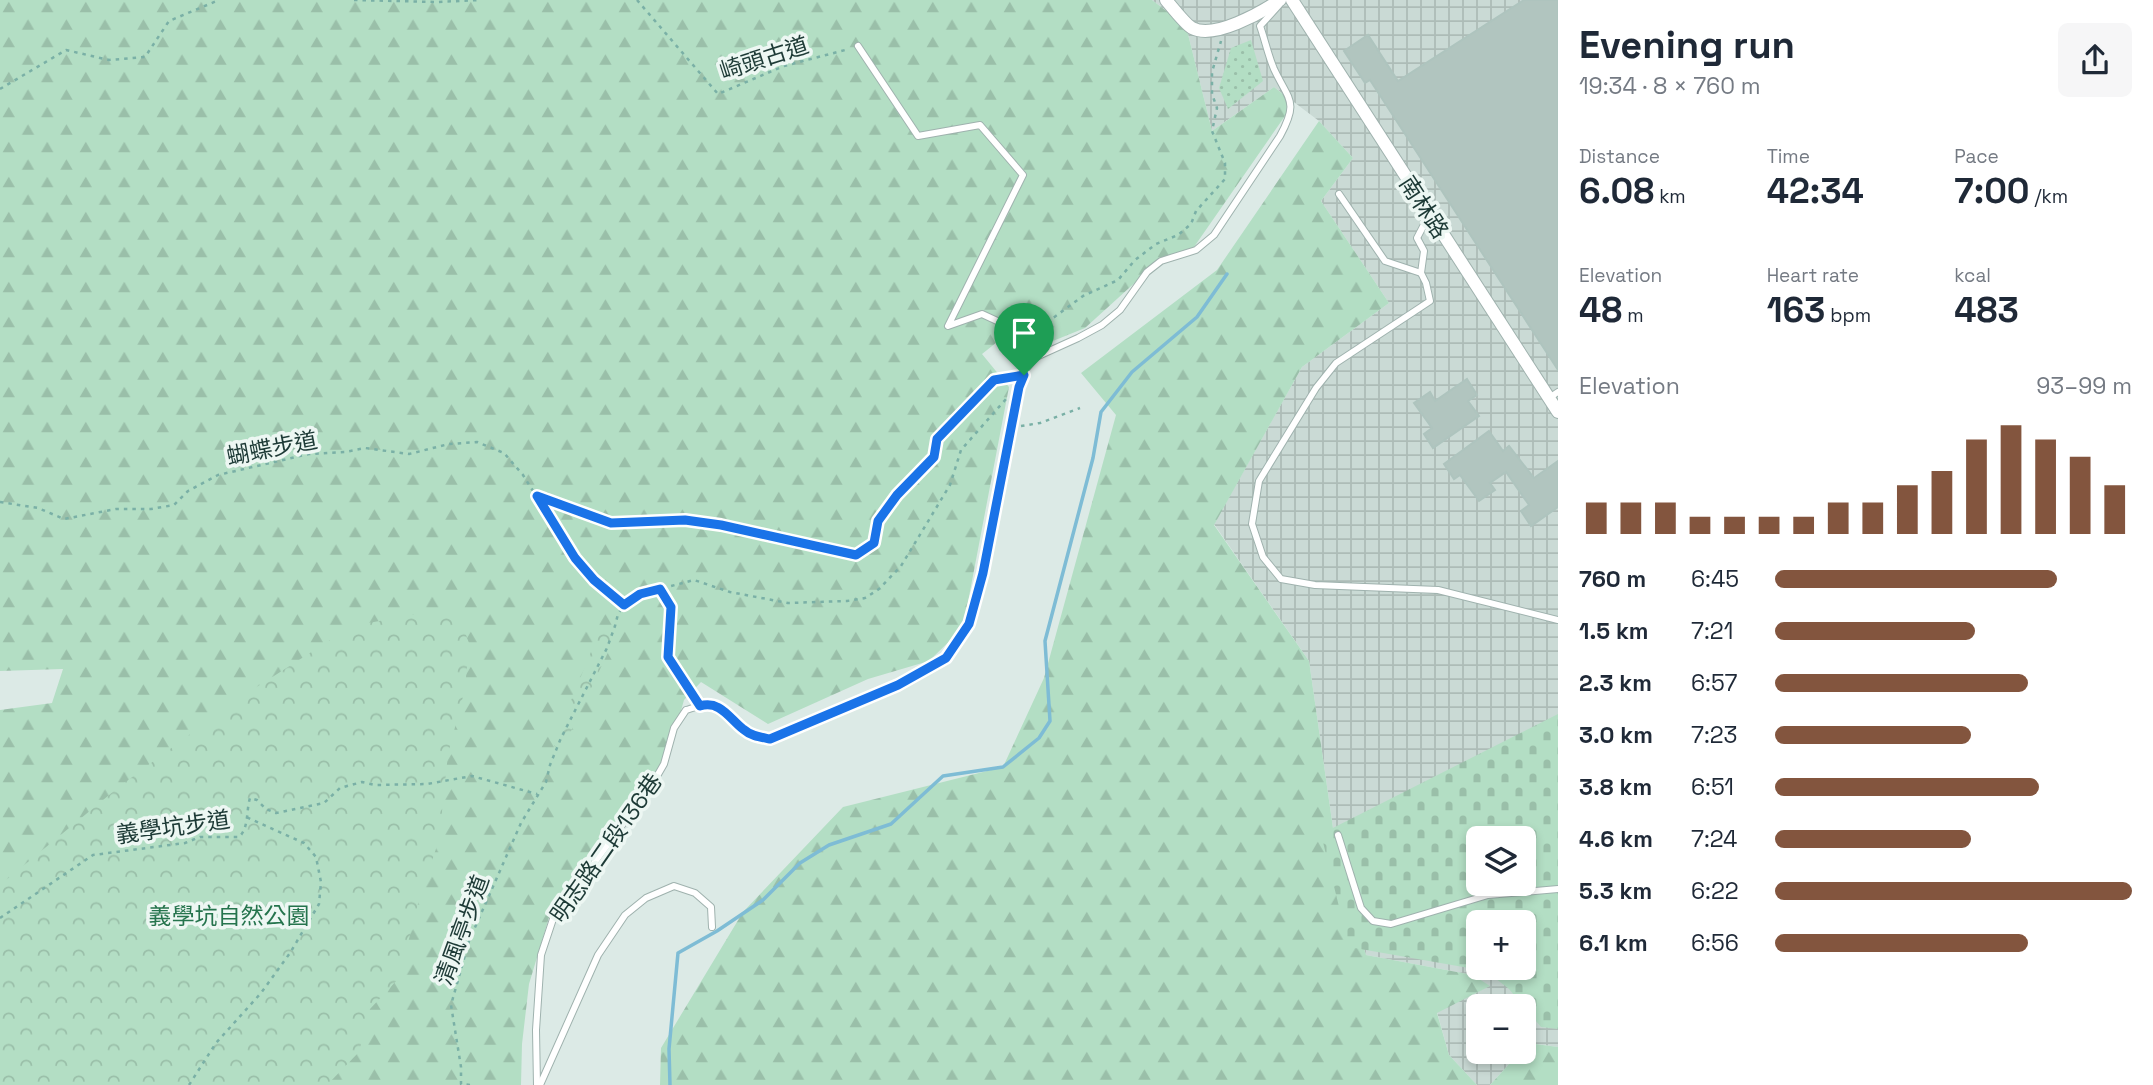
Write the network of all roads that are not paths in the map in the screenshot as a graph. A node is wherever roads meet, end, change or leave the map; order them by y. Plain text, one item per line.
1 (1166, 0) edge
2 (1282, 0) edge
3 (1292, 0) edge
4 (858, 46) road end
5 (1339, 194) dead end
6 (1429, 215) junction
7 (1420, 273) junction
8 (1034, 356) junction
9 (1553, 395) edge
10 (1558, 412) edge
11 (1558, 620) edge
12 (1338, 835) dead end
13 (1558, 889) edge
14 (712, 926) dead end
15 (539, 1085) edge

1 - 2 street
2 - 8 lane
3 - 6 street, 南林路
4 - 8 lane
5 - 7 lane
6 - 7 lane
6 - 9 street, 南林路
7 - 11 lane
8 - 15 lane, 明志路二段136巷
9 - 10 street, 南林路
12 - 13 lane
14 - 15 lane

